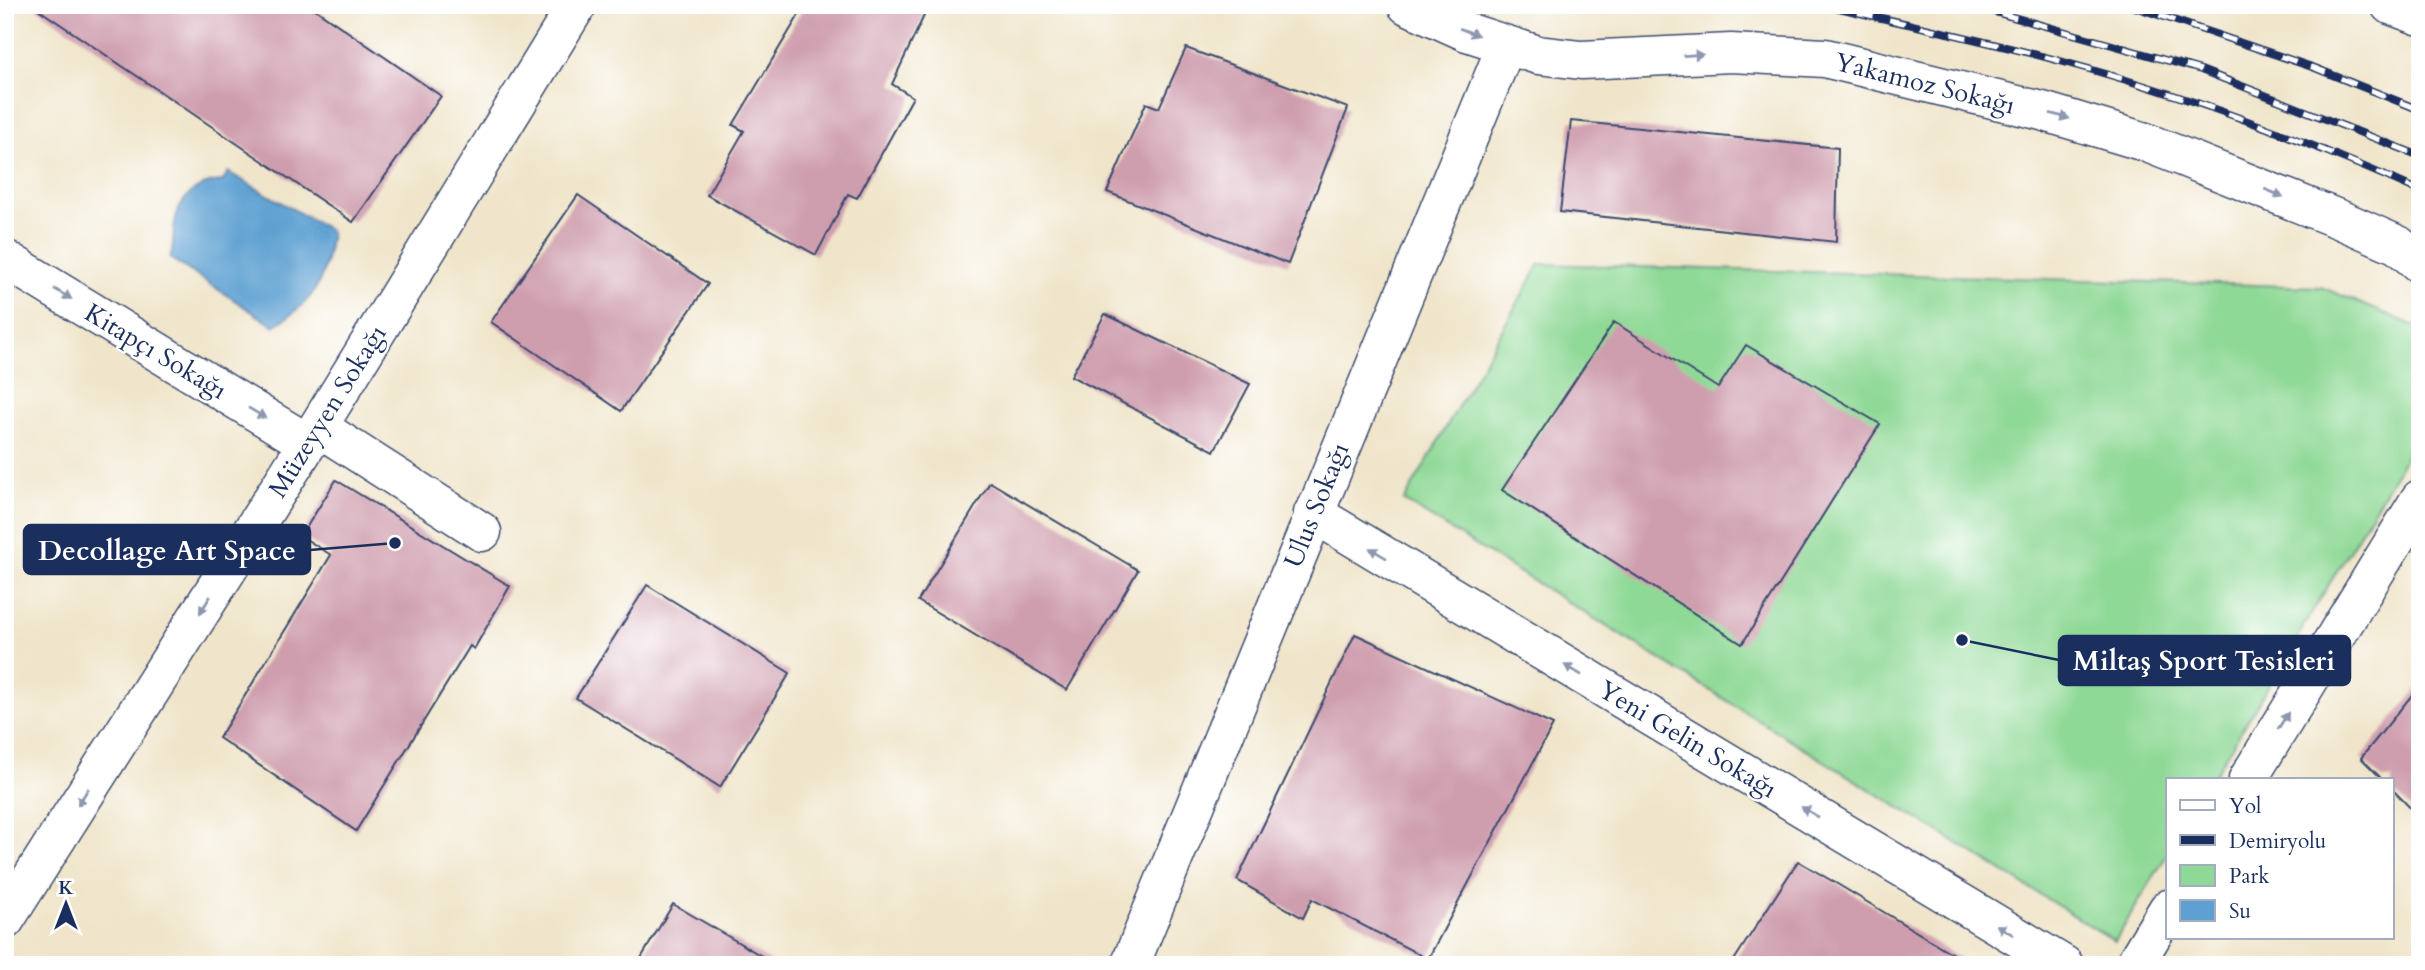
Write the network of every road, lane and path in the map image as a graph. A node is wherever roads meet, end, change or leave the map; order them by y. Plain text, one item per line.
1 (577, 5) edge
2 (1407, 5) edge
3 (2390, 5) edge
4 (2420, 16) edge
5 (1506, 46) junction
6 (5, 258) edge
7 (2420, 264) edge
8 (312, 435) junction
9 (2420, 499) edge
10 (1312, 513) junction
11 (482, 532) dead end
12 (2249, 778) edge
13 (2166, 912) edge
14 (5, 920) edge
15 (1130, 965) edge
16 (2064, 965) edge
17 (2134, 965) edge

1 - 8 street, Müzeyyen Sokağı
2 -> 5 street, Yakamoz Sokağı
3 - 4 street
5 -> 7 street, Yakamoz Sokağı
5 - 10 street, Ulus Sokağı
6 -> 8 street, Kitapçı Sokağı
8 - 11 street, Kitapçı Sokağı
8 -> 14 street, Müzeyyen Sokağı
12 -> 9 street
10 - 15 street, Ulus Sokağı
16 -> 10 street, Yeni Gelin Sokağı
13 - 17 street

